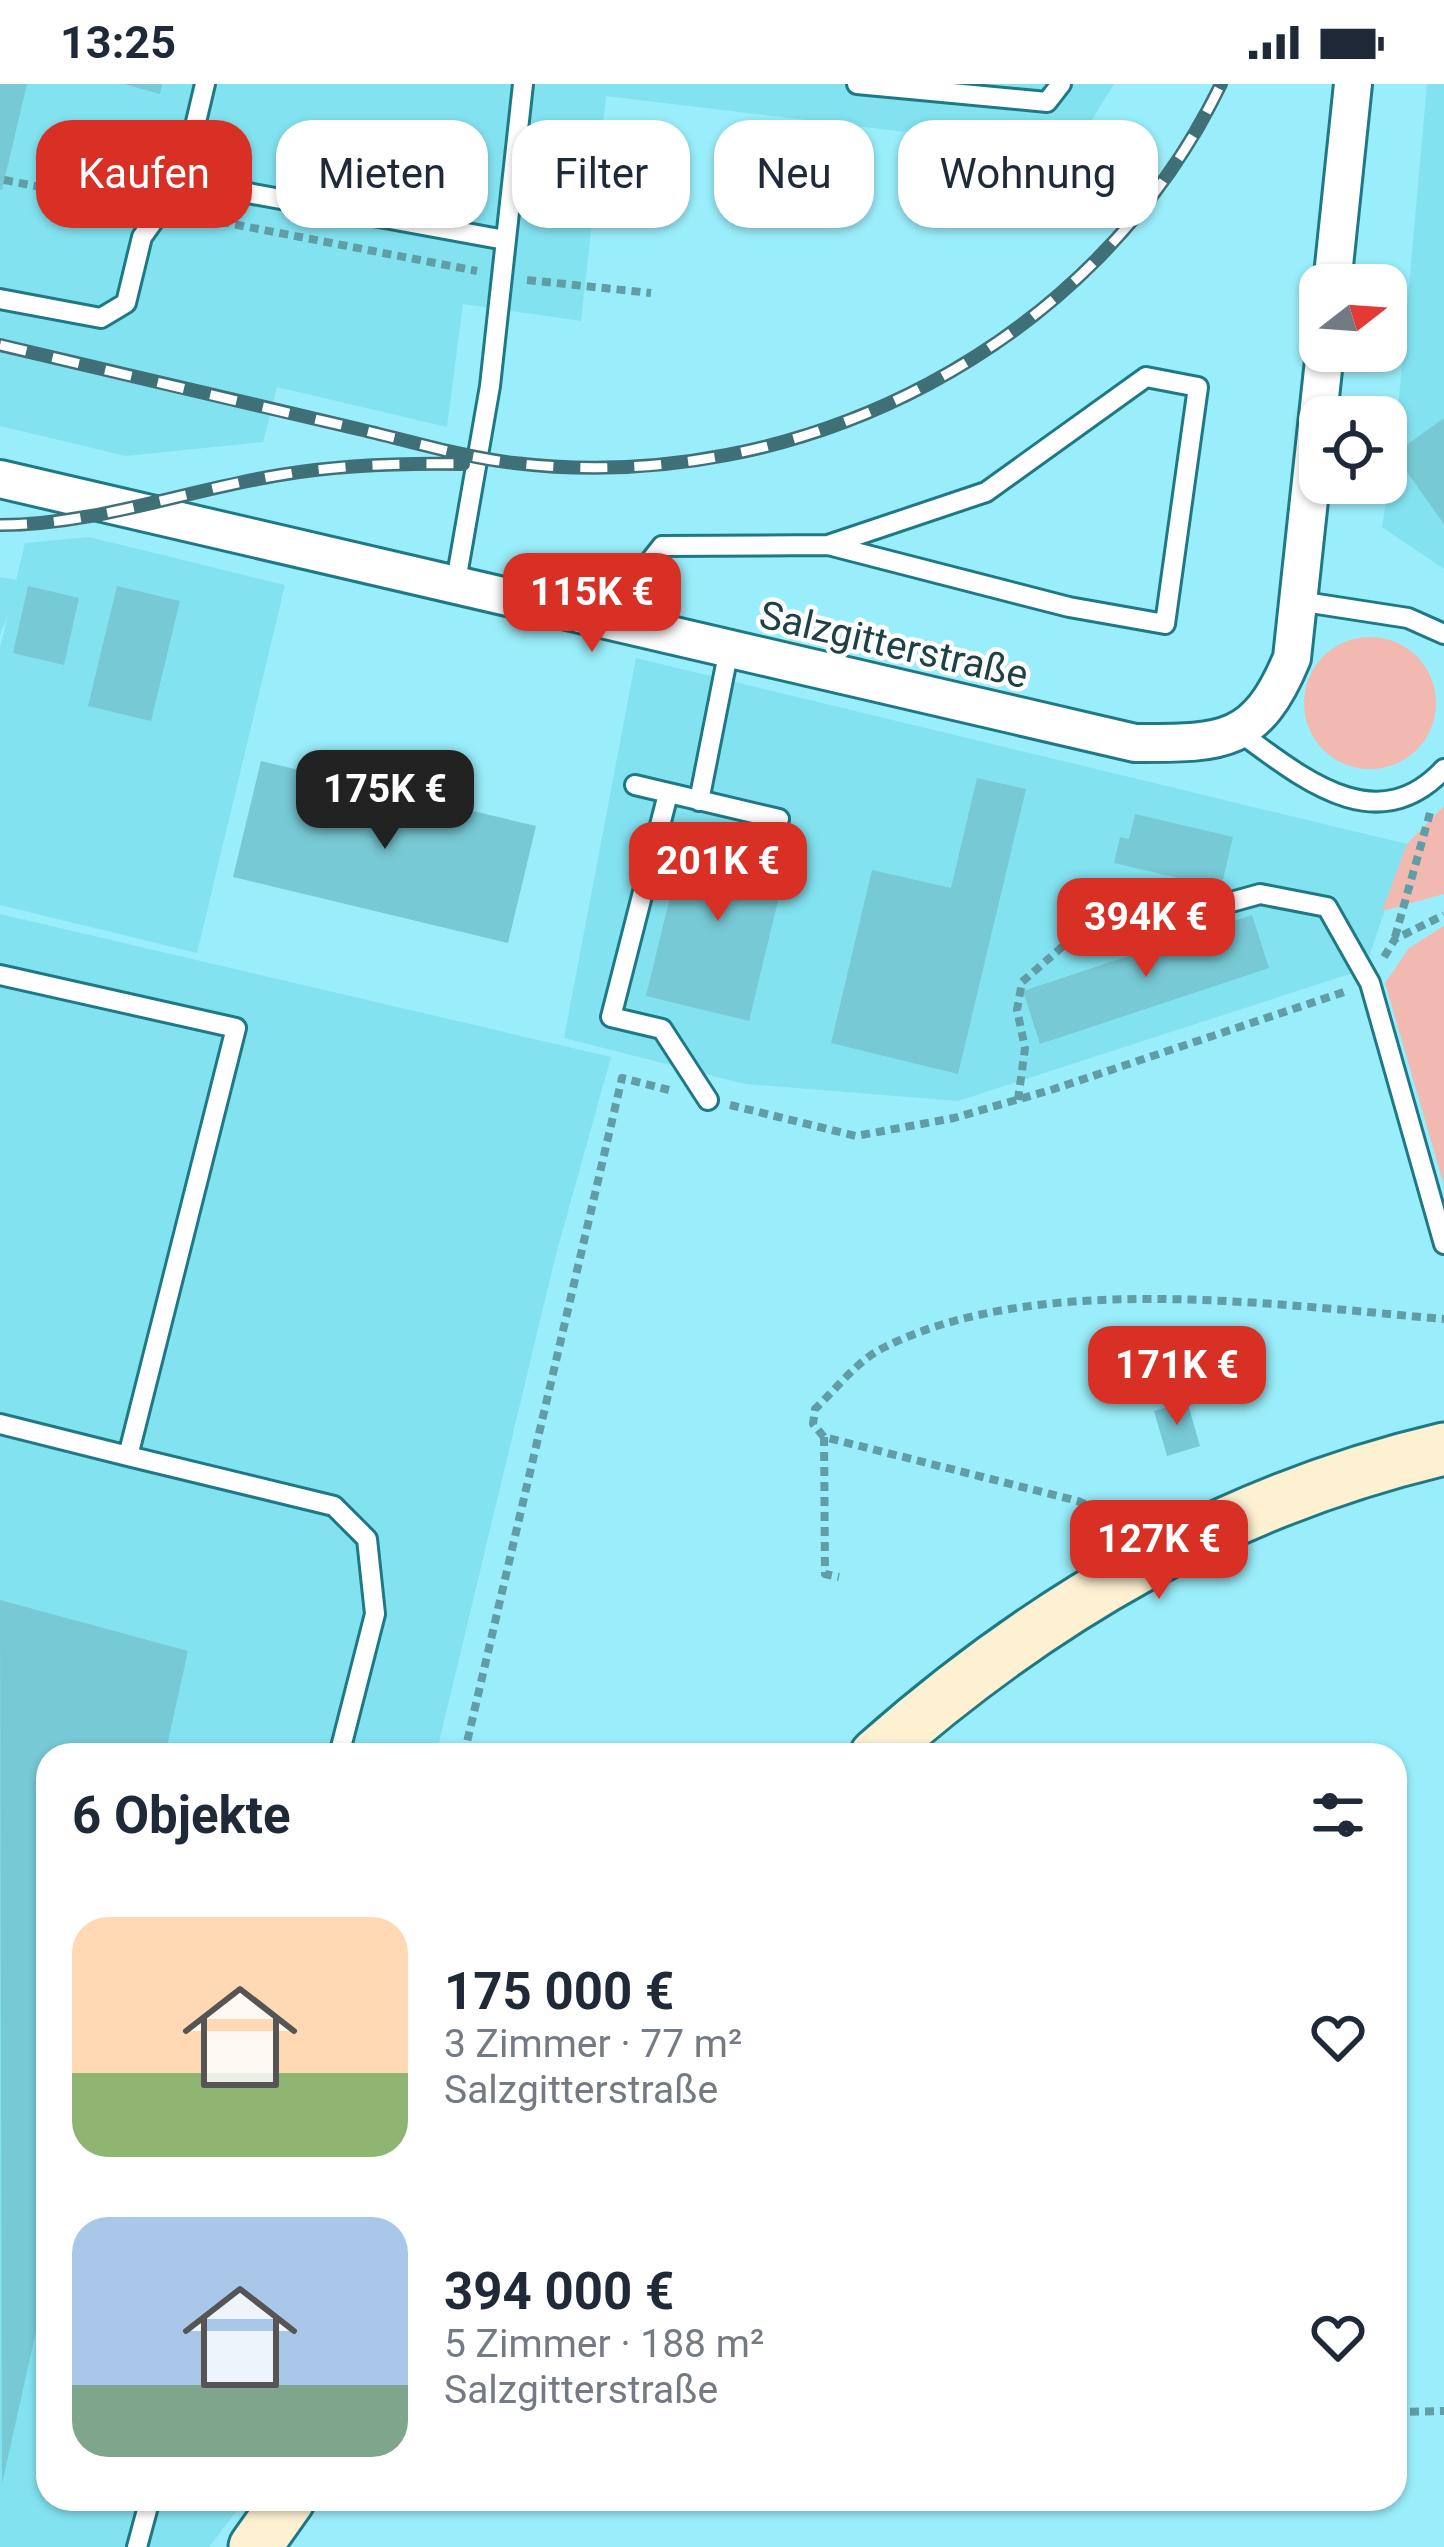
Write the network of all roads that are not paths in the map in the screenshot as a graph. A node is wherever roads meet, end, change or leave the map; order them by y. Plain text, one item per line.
1 (205, 84) edge
2 (523, 84) edge
3 (856, 84) edge
4 (1061, 84) edge
5 (1353, 84) edge
6 (196, 120) edge
7 (252, 194) edge
8 (148, 228) edge
9 (505, 240) junction
10 (1334, 264) edge
11 (0, 299) edge
12 (1322, 372) edge
13 (0, 478) edge
14 (828, 545) junction
15 (455, 587) junction
16 (1298, 602) junction
17 (617, 624) junction
18 (1444, 634) edge
19 (729, 650) junction
20 (1239, 732) junction
21 (1439, 774) edge
22 (634, 785) dead end
23 (668, 794) junction
24 (698, 801) junction
25 (779, 819) dead end
26 (1118, 896) road end
27 (0, 975) edge
28 (708, 1100) road end
29 (1444, 1244) edge
30 (0, 1424) edge
31 (1444, 1450) edge
32 (128, 1456) junction
33 (342, 1743) edge
34 (891, 1743) edge
35 (146, 2511) edge
36 (280, 2511) edge
37 (137, 2547) edge
38 (255, 2547) edge

1 - 6 lane
2 - 9 lane
3 - 4 lane
5 - 10 street
7 - 9 lane
8 - 11 lane
9 - 15 lane
12 - 16 street
13 - 15 street, Salzgitterstraße
14 - 14 lane
14 - 17 lane
15 - 17 street, Salzgitterstraße
16 - 18 lane
16 - 20 street
17 - 19 street, Salzgitterstraße
19 - 20 street, Salzgitterstraße
19 - 24 lane
20 - 21 lane
22 - 23 lane
23 - 24 lane
23 - 28 lane
24 - 25 lane
26 - 29 lane
27 - 32 lane
30 - 32 lane
31 - 34 street
32 - 33 lane
35 - 37 lane
36 - 38 street

